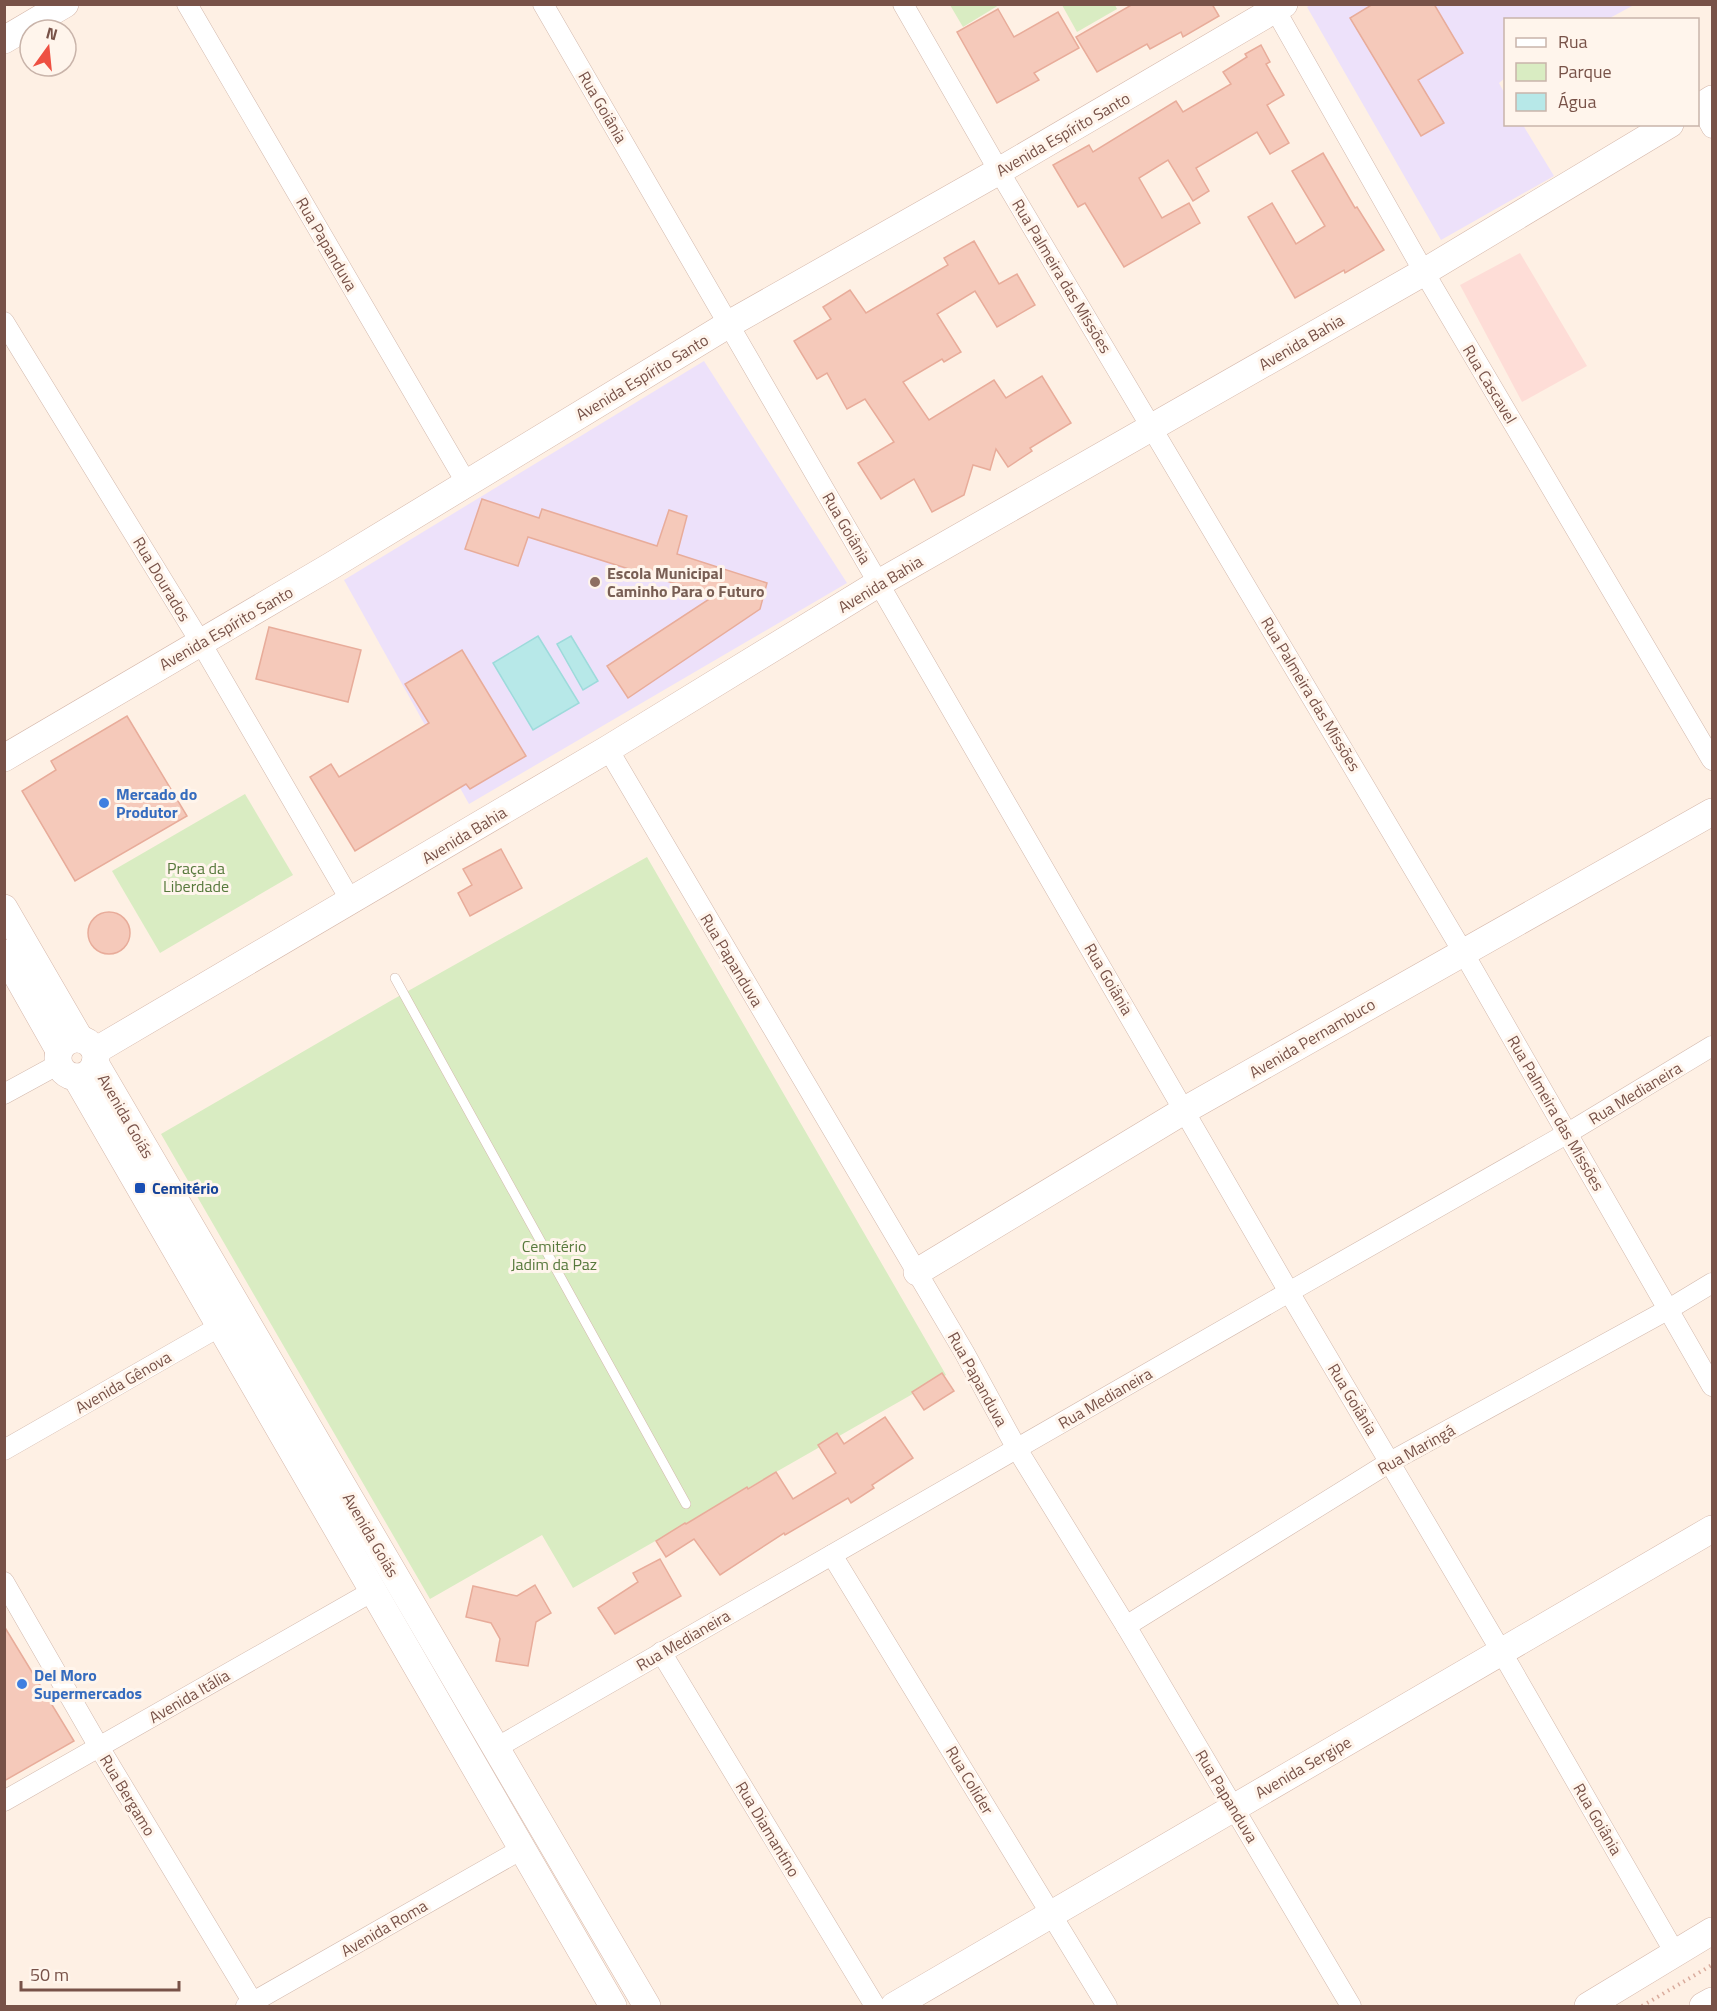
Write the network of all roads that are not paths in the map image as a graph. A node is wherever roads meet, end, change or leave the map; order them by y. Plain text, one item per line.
1 (65, 4) edge
2 (187, 4) edge
3 (543, 4) edge
4 (903, 4) edge
5 (1277, 6) edge
6 (4, 40) edge
7 (1667, 126) edge
8 (999, 171) junction
9 (1424, 272) junction
10 (4, 322) edge
11 (729, 324) junction
12 (1153, 427) junction
13 (467, 484) junction
14 (879, 583) junction
15 (201, 643) junction
16 (608, 749) junction
17 (4, 758) edge
18 (1713, 760) edge
19 (1713, 812) edge
20 (351, 901) junction
21 (4, 908) edge
22 (1463, 952) junction
23 (4, 953) edge
24 (395, 978) dead end
25 (1713, 1046) edge
26 (77, 1058) junction
27 (4, 1094) edge
28 (1185, 1110) junction
29 (1568, 1133) junction
30 (917, 1272) junction
31 (1713, 1283) edge
32 (1289, 1292) junction
33 (1669, 1309) junction
34 (231, 1320) junction
35 (1713, 1386) edge
36 (1017, 1449) junction
37 (4, 1450) edge
38 (1390, 1462) junction
39 (686, 1504) dead end
40 (1713, 1529) edge
41 (832, 1555) junction
42 (4, 1582) edge
43 (373, 1591) junction
44 (1126, 1626) junction
45 (1501, 1651) junction
46 (661, 1652) junction
47 (99, 1747) junction
48 (496, 1748) junction
49 (4, 1802) edge
50 (1233, 1807) junction
51 (522, 1849) junction
52 (1052, 1915) junction
53 (1713, 1931) edge
54 (1675, 1953) junction
55 (1713, 2001) edge
56 (251, 2005) edge
57 (614, 2007) edge
58 (647, 2007) edge
59 (875, 2007) edge
60 (894, 2007) edge
61 (1107, 2007) edge
62 (1351, 2007) edge
63 (1588, 2007) edge
64 (1703, 2007) edge

1 - 6 street
2 - 13 street, Rua Papanduva
3 - 11 street, Rua Goiânia
4 - 8 street, Rua Palmeira das Missões
5 - 8 street, Avenida Espírito Santo
5 - 9 street, Rua Cascavel
7 - 9 street, Avenida Bahia
8 - 11 street, Avenida Espírito Santo
8 - 12 street, Rua Palmeira das Missões
9 - 12 street, Avenida Bahia
9 - 18 street, Rua Cascavel
10 - 15 street, Rua Dourados
11 - 13 street, Avenida Espírito Santo
11 - 14 street, Rua Goiânia
12 - 14 street, Avenida Bahia
12 - 22 street, Rua Palmeira das Missões
13 - 15 street, Avenida Espírito Santo
14 - 16 street, Avenida Bahia
14 - 28 street, Rua Goiânia
15 - 17 street, Avenida Espírito Santo
15 - 20 street, Rua Dourados
16 - 20 street, Avenida Bahia
16 - 30 street, Rua Papanduva
19 - 22 street, Avenida Pernambuco
20 - 26 street, Avenida Bahia
21 - 26 street, Avenida Goiás
22 - 28 street, Avenida Pernambuco
22 - 29 street, Rua Palmeira das Missões
23 - 26 street, Avenida Goiás
24 - 39 lane
25 - 29 street, Rua Medianeira
26 - 27 street
26 - 34 street, Avenida Goiás
28 - 30 street, Avenida Pernambuco
28 - 32 street, Rua Goiânia
29 - 32 street, Rua Medianeira
29 - 33 street, Rua Palmeira das Missões
30 - 36 street, Rua Papanduva
31 - 33 street, Rua Maringá
32 - 36 street, Rua Medianeira
32 - 38 street, Rua Goiânia
33 - 35 street, Rua Palmeira das Missões
33 - 38 street, Rua Maringá
34 - 37 street, Avenida Gênova
34 - 43 street, Avenida Goiás
34 - 48 street, Avenida Goiás
36 - 41 street, Rua Medianeira
36 - 44 street, Rua Papanduva
38 - 44 street, Rua Maringá
38 - 45 street, Rua Goiânia
40 - 45 street, Avenida Sergipe
41 - 46 street, Rua Medianeira
41 - 52 street, Rua Colider
42 - 47 street, Rua Bergamo
43 - 47 street, Avenida Itália
43 - 51 street, Avenida Goiás
44 - 50 street, Rua Papanduva
45 - 50 street, Avenida Sergipe
45 - 54 street, Rua Goiânia
46 - 48 street, Rua Medianeira
46 - 59 street, Rua Diamantino
47 - 49 street, Avenida Itália
47 - 56 street, Rua Bergamo
48 - 58 street, Avenida Goiás
50 - 52 street, Avenida Sergipe
50 - 62 street, Rua Papanduva
51 - 56 street, Avenida Roma
51 - 57 street, Avenida Goiás
52 - 60 street, Avenida Sergipe
52 - 61 street, Rua Colider
53 - 54 street
54 - 63 street
55 - 64 street

